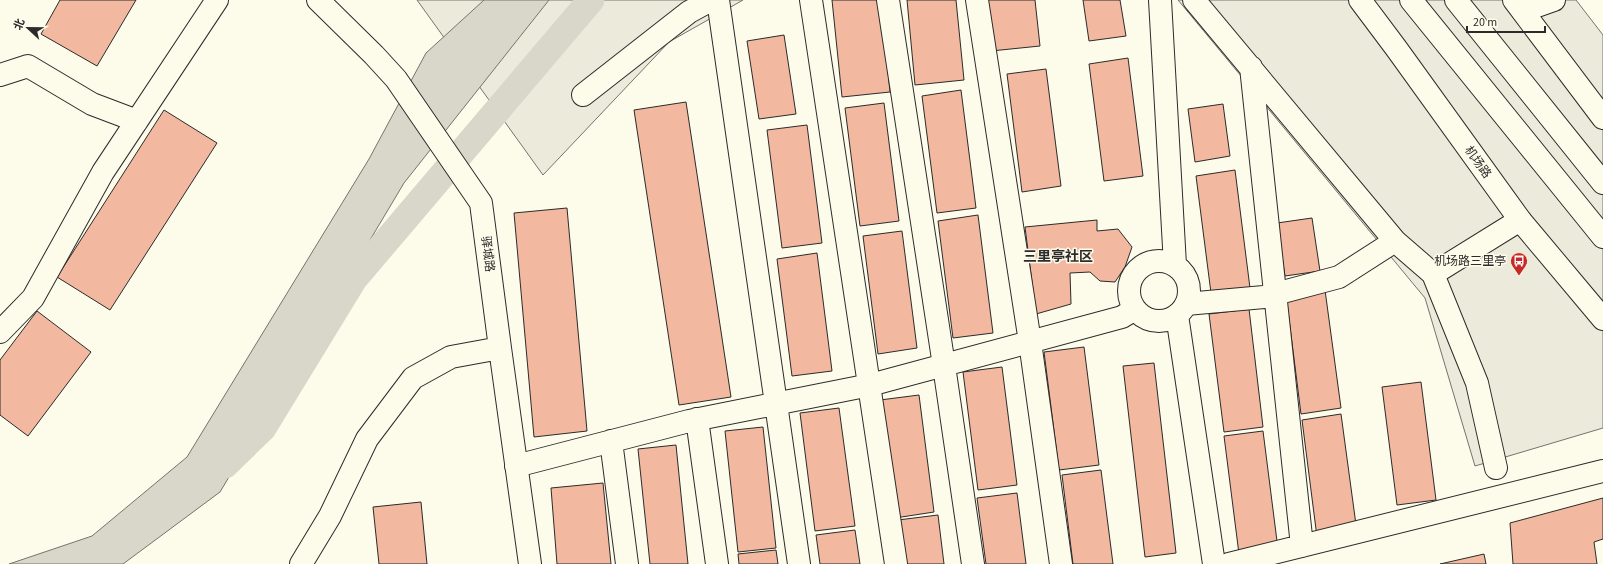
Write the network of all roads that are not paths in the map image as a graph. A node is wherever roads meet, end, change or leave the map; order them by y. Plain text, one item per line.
1 (217, 0) edge
2 (318, 0) edge
3 (711, 0) edge
4 (718, 0) edge
5 (811, 0) edge
6 (888, 0) edge
7 (977, 0) edge
8 (1160, 0) edge
9 (1194, 0) edge
10 (1360, 0) edge
11 (1411, 0) edge
12 (1456, 0) edge
13 (1554, 0) edge
14 (1519, 6) edge
15 (1251, 67) junction
16 (0, 75) edge
17 (583, 95) dead end
18 (1603, 118) edge
19 (137, 121) junction
20 (1603, 183) edge
21 (1520, 220) junction
22 (1603, 237) edge
23 (1395, 241) junction
24 (1175, 265) junction
25 (1433, 274) junction
26 (1275, 294) junction
27 (1135, 310) junction
28 (1182, 310) junction
29 (1603, 319) edge
30 (0, 332) edge
31 (1030, 342) junction
32 (500, 348) junction
33 (944, 365) junction
34 (870, 385) junction
35 (776, 404) junction
36 (697, 419) junction
37 (611, 441) junction
38 (516, 466) junction
39 (1496, 468) dead end
40 (1603, 471) edge
41 (1302, 546) junction
42 (301, 564) edge
43 (530, 564) edge
44 (627, 564) edge
45 (717, 564) edge
46 (799, 564) edge
47 (896, 564) edge
48 (973, 564) edge
49 (1062, 564) edge
50 (1214, 564) edge
51 (1230, 564) edge

1 - 19 street
2 - 32 street, 驿城路
3 - 17 street
4 - 35 street
5 - 34 street
6 - 33 street
7 - 31 street
8 - 24 street
9 - 15 street
10 - 21 street, 机场路
11 - 22 street
12 - 20 street
13 - 14 street
14 - 18 street
15 - 23 street
15 - 26 street
16 - 19 street
19 - 30 street
21 - 25 street
21 - 29 street, 机场路
23 - 25 street
23 - 26 street
24 - 27 street
24 - 28 street
25 - 39 street
26 - 28 street
26 - 41 street
27 - 28 street
27 - 31 street
28 - 50 street
31 - 33 street
31 - 49 street
32 - 38 street, 驿城路
32 - 42 street
33 - 34 street
33 - 48 street
34 - 35 street
34 - 47 street
35 - 36 street
35 - 46 street
36 - 37 street
36 - 45 street
37 - 38 street
37 - 44 street
38 - 43 street, 驿城路
40 - 41 street
41 - 51 street

